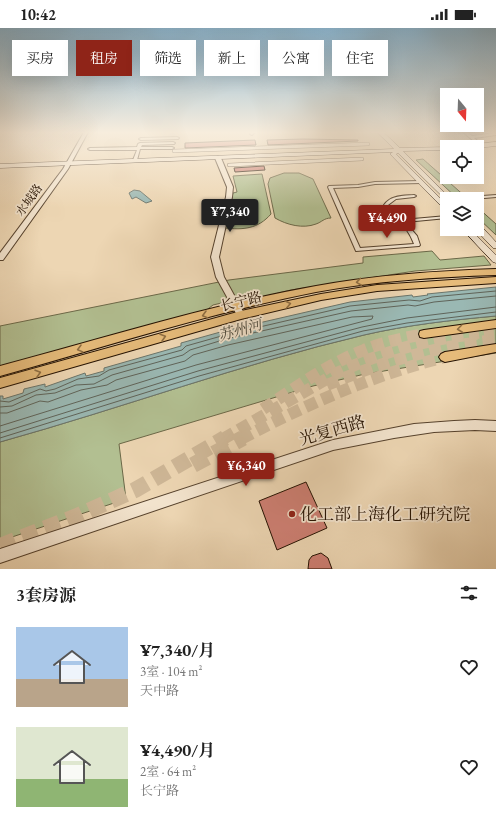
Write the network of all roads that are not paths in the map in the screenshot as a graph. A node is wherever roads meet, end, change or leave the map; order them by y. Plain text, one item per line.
1 (72, 157) edge
2 (235, 157) edge
3 (397, 157) edge
4 (405, 157) edge
5 (411, 157) edge
6 (218, 158) junction
7 (362, 159) dead end
8 (135, 160) joint
9 (69, 163) junction
10 (229, 165) dead end
11 (0, 166) edge
12 (426, 182) junction
13 (448, 192) edge
14 (440, 193) edge
15 (440, 195) edge
16 (414, 196) dead end
17 (496, 196) edge
18 (484, 197) edge
19 (440, 200) edge
20 (440, 218) edge
21 (400, 221) junction
22 (484, 227) edge
23 (484, 234) edge
24 (473, 236) edge
25 (481, 236) edge
26 (496, 239) edge
27 (496, 246) edge
28 (496, 252) edge
29 (0, 258) edge
30 (496, 260) edge
31 (496, 272) edge
32 (496, 280) edge
33 (239, 311) junction
34 (496, 324) edge
35 (424, 334) tunnel mouth
36 (496, 348) edge
37 (445, 357) tunnel mouth
38 (0, 372) edge
39 (0, 383) edge
40 (496, 426) edge
41 (0, 556) edge

1 - 9 street, 水城路
2 - 6 main road
3 - 12 main road
4 - 12 main road
5 - 13 main road
6 - 8 main road
6 - 33 street
7 - 10 street
8 - 9 main road
9 - 11 main road
9 - 29 street, 水城路
12 - 14 main road
12 - 15 main road
12 - 19 main road
12 - 21 street
16 - 21 street
17 - 18 street
20 - 21 street
22 - 26 main road
23 - 27 main road
24 - 30 main road
25 - 28 main road
31 -> 33 main road, 长宁路
33 -> 32 main road, 长宁路
33 -> 38 main road, 长宁路
39 -> 33 main road, 长宁路
34 -> 35 main road
36 - 37 main road
40 - 41 street, 光复西路

